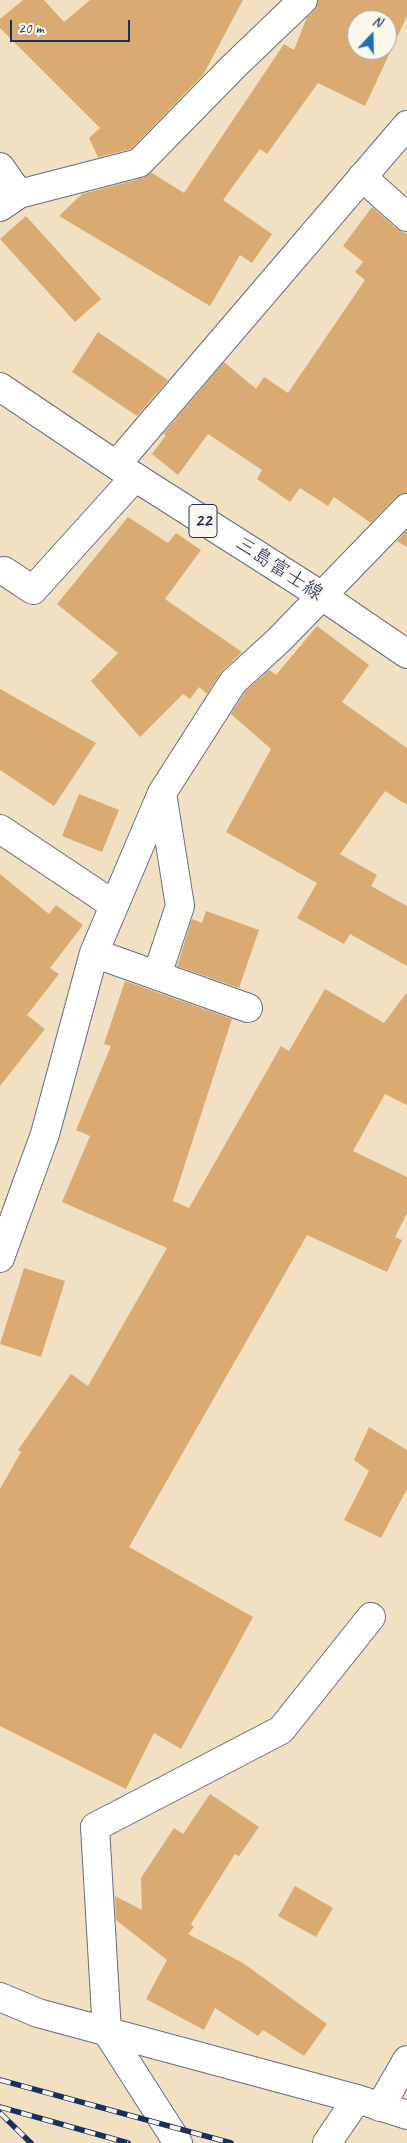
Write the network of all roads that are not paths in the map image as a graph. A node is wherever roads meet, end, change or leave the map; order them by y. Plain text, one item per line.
1 (303, 0) edge
2 (407, 125) edge
3 (0, 167) edge
4 (362, 177) junction
5 (9, 200) edge
6 (407, 217) edge
7 (0, 387) edge
8 (125, 471) junction
9 (407, 508) edge
10 (4, 571) dead end
11 (322, 596) junction
12 (407, 654) edge
13 (162, 793) junction
14 (0, 829) edge
15 (114, 905) junction
16 (94, 953) junction
17 (157, 975) junction
18 (248, 1008) dead end
19 (0, 1258) edge
20 (371, 1617) dead end
21 (0, 1997) edge
22 (107, 2032) junction
23 (407, 2060) edge
24 (369, 2103) junction
25 (407, 2115) edge
26 (178, 2143) edge
27 (327, 2143) edge

1 - 5 street
2 - 4 street
3 - 5 street
4 - 6 street
4 - 8 street
7 - 8 street, 三島富士線 / 22
8 - 10 street
8 - 11 street, 三島富士線 / 22
9 - 11 street
11 - 12 street, 三島富士線 / 22
11 - 13 street
13 - 15 street
13 - 17 street
14 - 15 street
15 - 16 street
16 - 17 street
16 - 19 street
17 - 18 street
20 - 22 street
21 - 22 street
22 - 24 street
22 - 26 street
23 - 24 street
24 - 25 street
24 - 27 street

